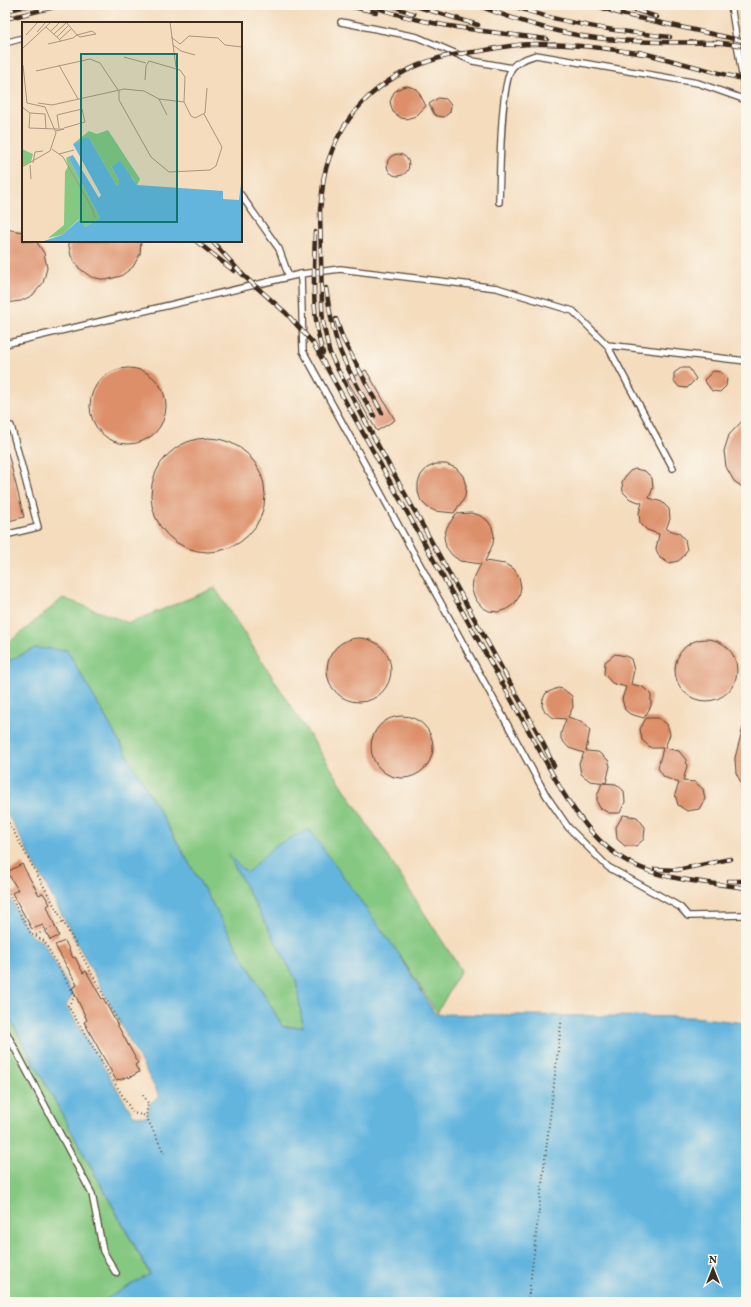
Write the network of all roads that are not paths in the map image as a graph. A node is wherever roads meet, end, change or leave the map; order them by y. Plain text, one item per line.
1 (731, 5) edge
2 (341, 22) dead end
3 (22, 38) edge
4 (5, 43) edge
5 (512, 68) junction
6 (746, 100) edge
7 (242, 196) edge
8 (499, 202) dead end
9 (301, 274) junction
10 (290, 277) junction
11 (5, 344) edge
12 (607, 345) junction
13 (746, 361) edge
14 (5, 427) edge
15 (673, 468) dead end
16 (5, 535) edge
17 (746, 915) edge
18 (5, 1030) edge
19 (116, 1273) dead end

1 - 6 lane
2 - 5 lane
3 - 4 lane
5 - 6 lane
5 - 8 lane
7 - 10 lane
9 - 10 lane
9 - 12 lane
9 - 17 lane
10 - 11 lane
12 - 13 lane
12 - 15 lane
14 - 16 lane
18 - 19 lane

